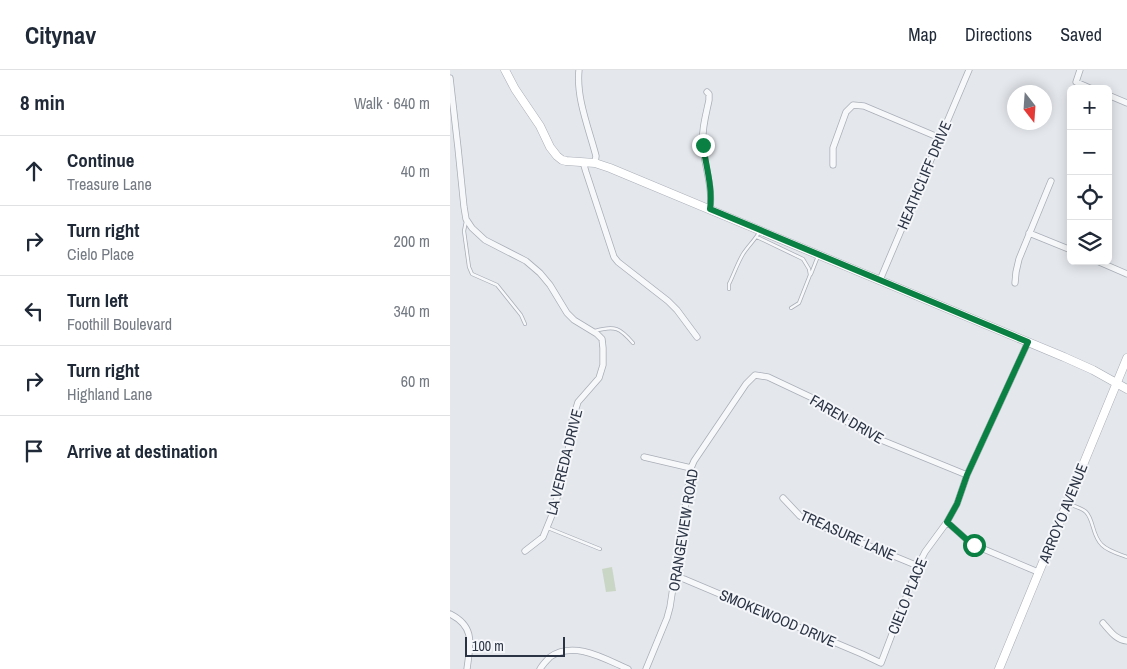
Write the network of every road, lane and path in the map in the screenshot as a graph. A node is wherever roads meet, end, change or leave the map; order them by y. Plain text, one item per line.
1 (504, 70) edge
2 (579, 70) edge
3 (969, 70) edge
4 (1080, 70) edge
5 (450, 78) edge
6 (1083, 85) edge
7 (707, 92) dead end
8 (1112, 97) edge
9 (1127, 103) edge
10 (940, 138) junction
11 (583, 162) junction
12 (595, 162) junction
13 (833, 165) dead end
14 (1052, 181) dead end
15 (710, 209) junction
16 (466, 219) junction
17 (1030, 233) junction
18 (758, 234) junction
19 (1067, 248) edge
20 (818, 254) junction
21 (1106, 265) edge
22 (1127, 274) edge
23 (810, 275) junction
24 (880, 280) junction
25 (1015, 283) dead end
26 (729, 289) dead end
27 (791, 308) dead end
28 (525, 324) dead end
29 (593, 331) junction
30 (697, 337) dead end
31 (1028, 342) junction
32 (633, 343) dead end
33 (1127, 358) edge
34 (755, 375) joint
35 (1116, 383) junction
36 (1127, 389) edge
37 (644, 457) dead end
38 (691, 468) junction
39 (967, 475) junction
40 (783, 498) dead end
41 (1067, 504) junction
42 (947, 522) junction
43 (547, 527) junction
44 (600, 548) dead end
45 (525, 551) dead end
46 (1127, 557) edge
47 (918, 566) junction
48 (1038, 572) junction
49 (675, 576) junction
50 (450, 614) edge
51 (1103, 623) dead end
52 (1127, 641) edge
53 (881, 663) joint
54 (467, 669) edge
55 (540, 669) edge
56 (628, 669) edge
57 (646, 669) edge
58 (999, 669) edge

1 - 11 street
2 - 12 street
3 - 10 street, HEATHCLIFF DRIVE
4 - 6 street
5 - 16 street
7 - 15 street
8 - 9 street
10 - 13 street
10 - 24 street, HEATHCLIFF DRIVE
11 - 12 street
11 - 30 street
12 - 15 street
14 - 17 street
15 - 18 street
16 - 28 lane
16 - 29 street
17 - 19 street
17 - 25 street
18 - 20 street
18 - 23 lane
18 - 26 lane
20 - 23 lane
20 - 24 street
21 - 22 street
23 - 27 lane
24 - 31 street
29 - 32 lane
29 - 43 street, LA VEREDA DRIVE
31 - 35 street
31 - 39 street, CIELO PLACE
33 - 35 street, ARROYO AVENUE
34 - 38 street, ORANGEVIEW ROAD
34 - 39 street, FAREN DRIVE
35 - 36 street
35 - 41 street, ARROYO AVENUE
37 - 38 street
38 - 49 street, ORANGEVIEW ROAD
39 - 42 street, CIELO PLACE
40 - 47 street, TREASURE LANE
41 - 46 lane
41 - 48 street, ARROYO AVENUE
42 - 47 street, CIELO PLACE
42 - 48 street
43 - 44 lane
43 - 45 street, LA VEREDA DRIVE
47 - 53 street, CIELO PLACE
48 - 58 street, ARROYO AVENUE
49 - 53 street, SMOKEWOOD DRIVE
49 - 57 street, ORANGEVIEW ROAD
50 - 54 street
51 - 52 street
55 - 56 street

